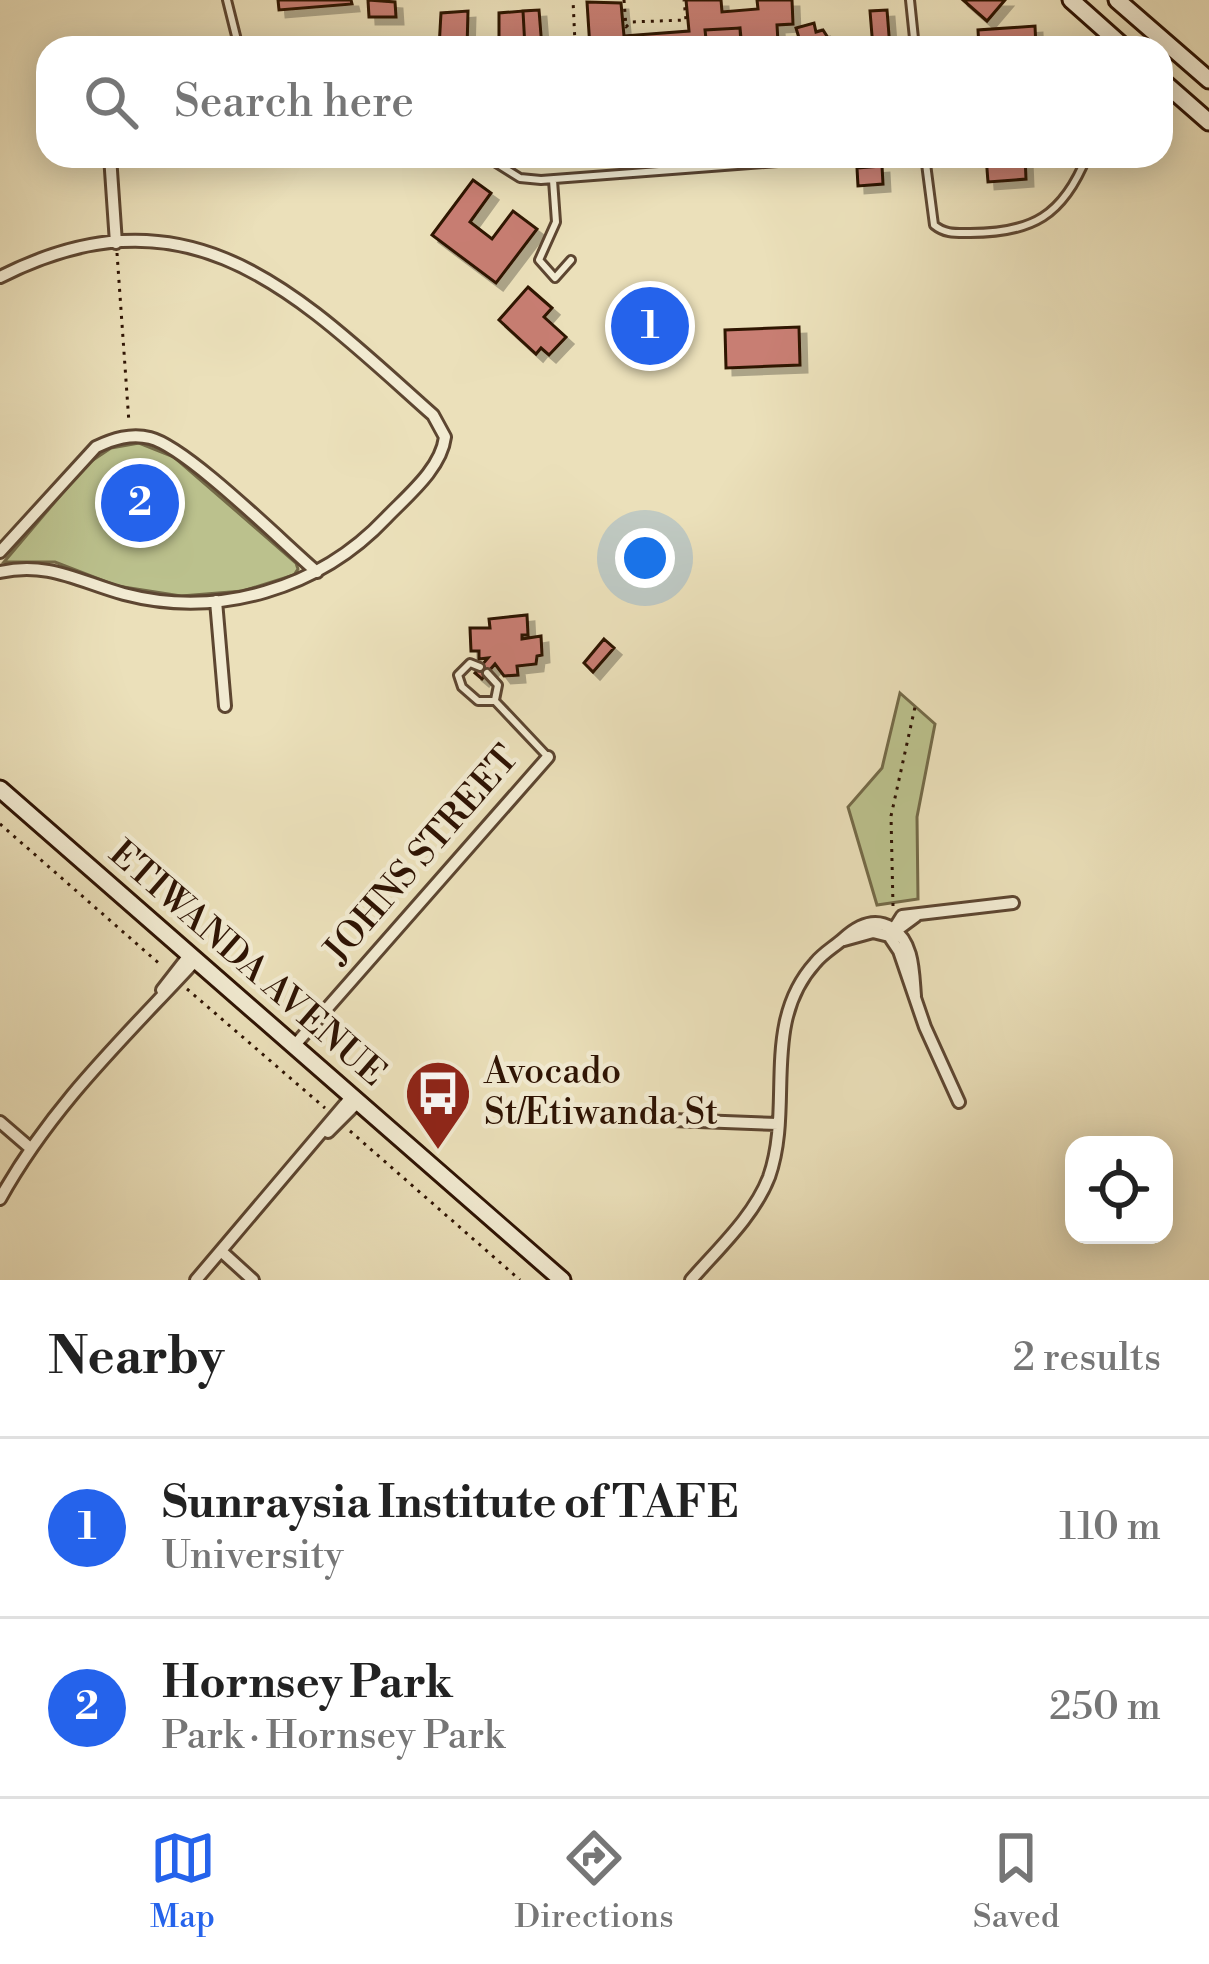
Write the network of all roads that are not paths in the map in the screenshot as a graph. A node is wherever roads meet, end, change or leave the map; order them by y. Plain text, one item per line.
1 (227, 0) edge
2 (910, 0) edge
3 (1071, 0) edge
4 (1117, 0) edge
5 (1141, 21) junction
6 (236, 36) edge
7 (914, 36) edge
8 (1111, 36) edge
9 (1131, 36) edge
10 (1158, 36) edge
11 (1173, 49) edge
12 (1209, 80) edge
13 (1173, 90) edge
14 (1209, 122) edge
15 (111, 168) edge
16 (504, 168) edge
17 (698, 168) edge
18 (927, 168) edge
19 (1081, 168) edge
20 (553, 179) junction
21 (116, 243) junction
22 (571, 260) dead end
23 (0, 277) edge
24 (0, 552) edge
25 (0, 572) edge
26 (317, 572) junction
27 (216, 601) junction
28 (495, 700) junction
29 (225, 706) dead end
30 (548, 757) joint
31 (0, 789) edge
32 (1013, 903) dead end
33 (893, 932) junction
34 (193, 957) junction
35 (294, 1046) junction
36 (355, 1099) junction
37 (959, 1102) dead end
38 (672, 1120) dead end
39 (0, 1122) edge
40 (778, 1124) junction
41 (29, 1147) junction
42 (0, 1198) edge
43 (220, 1252) junction
44 (196, 1280) edge
45 (253, 1280) edge
46 (562, 1280) edge
47 (691, 1280) edge

1 - 6 lane
2 - 7 lane
3 - 8 street
4 - 5 street
5 - 9 street
5 - 10 street
11 - 12 street
13 - 14 street
15 - 21 street
16 - 20 lane
17 - 20 lane
18 - 19 lane
20 - 22 lane
21 - 23 street
21 - 26 street
24 - 26 street
25 - 27 street
26 - 27 street
27 - 29 street
28 - 28 lane
28 - 30 lane
30 - 35 street, JOHNS STREET
31 - 34 street, ETIWANDA AVENUE
32 - 33 street
33 - 37 street
33 - 40 street
34 - 35 street, ETIWANDA AVENUE
34 - 41 street
35 - 36 street, ETIWANDA AVENUE
36 - 43 street
36 - 46 street, ETIWANDA AVENUE
38 - 40 street
39 - 41 street
40 - 47 street
41 - 42 street
43 - 44 street
43 - 45 street

